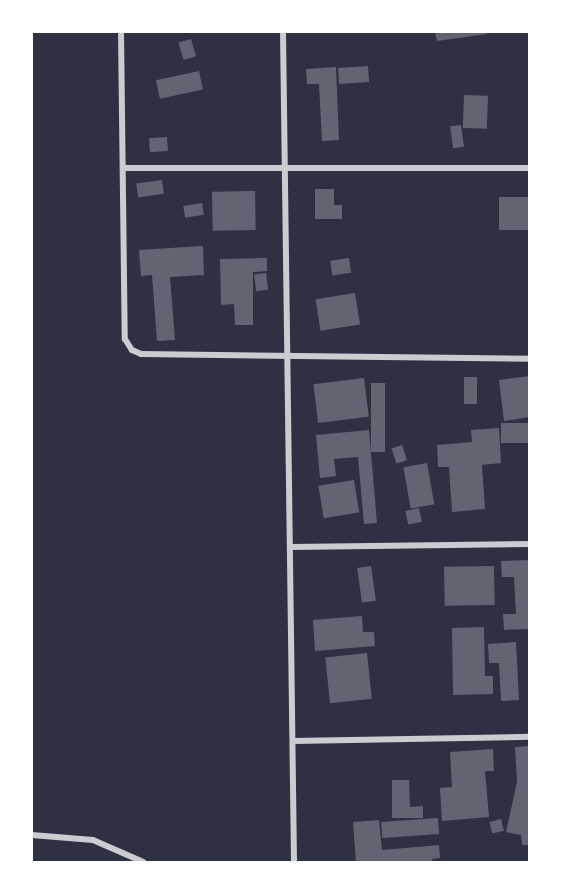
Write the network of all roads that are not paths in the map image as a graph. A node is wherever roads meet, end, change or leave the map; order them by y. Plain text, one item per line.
1 (122, 32) edge
2 (283, 32) edge
3 (124, 168) junction
4 (530, 168) edge
5 (286, 170) junction
6 (289, 357) junction
7 (530, 359) edge
8 (530, 544) edge
9 (291, 547) junction
10 (530, 737) edge
11 (293, 741) junction
12 (32, 835) edge
13 (143, 862) edge
14 (294, 862) edge

1 - 3 street
2 - 5 street
3 - 5 street
3 - 6 street
4 - 5 street
5 - 6 street
6 - 7 street
6 - 9 street
8 - 9 street
9 - 11 street
10 - 11 street
11 - 14 street
12 - 13 street

